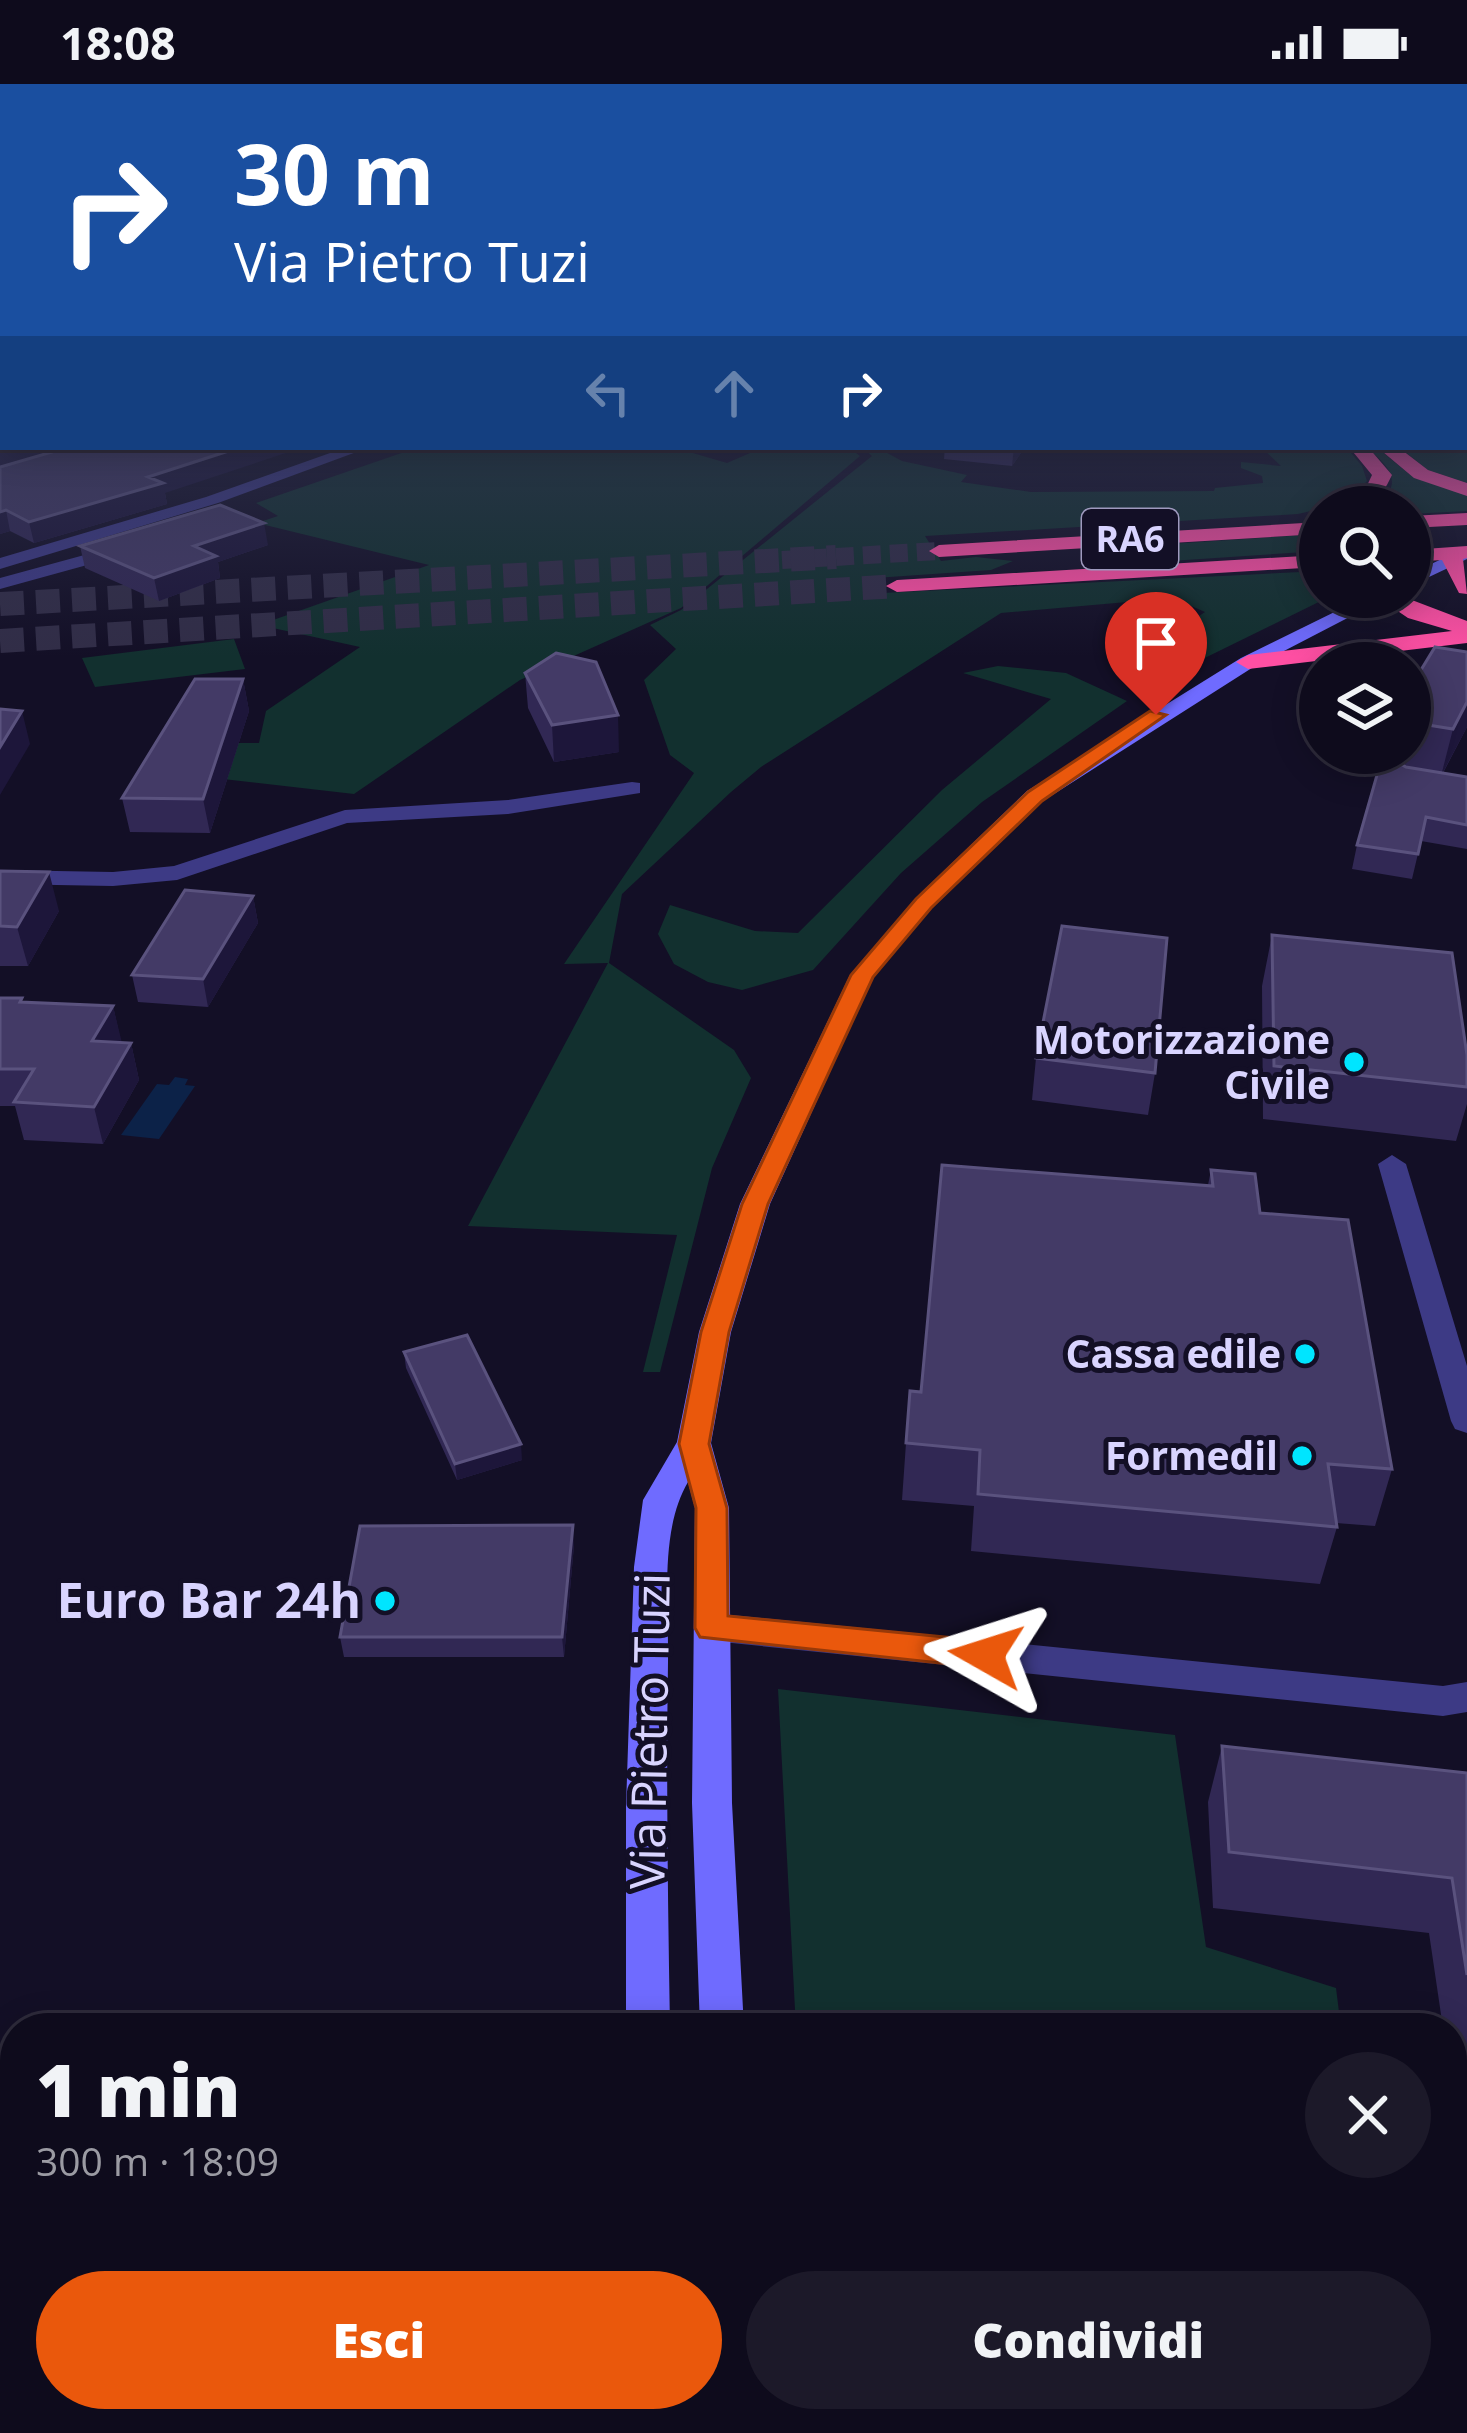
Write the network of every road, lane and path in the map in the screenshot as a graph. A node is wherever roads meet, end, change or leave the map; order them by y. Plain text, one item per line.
1 (354, 450) edge
2 (1360, 450) edge
3 (1390, 450) edge
4 (1377, 486) edge
5 (1467, 490) edge
6 (212, 500) junction
7 (240, 514) edge
8 (1299, 517) edge
9 (1467, 519) edge
10 (1431, 521) edge
11 (1299, 529) edge
12 (1086, 542) junction
13 (134, 547) edge
14 (939, 551) tunnel mouth
15 (1462, 555) edge
16 (1431, 556) edge
17 (5, 558) edge
18 (1299, 562) edge
19 (1431, 570) edge
20 (0, 584) edge
21 (897, 586) tunnel mouth
22 (1467, 588) edge
23 (1431, 599) edge
24 (1467, 604) edge
25 (1339, 618) edge
26 (1430, 618) edge
27 (1467, 632) edge
28 (1248, 662) junction
29 (1395, 774) edge
30 (632, 788) dead end
31 (1467, 791) edge
32 (0, 878) edge
33 (1391, 1164) dead end
34 (1467, 1421) edge
35 (694, 1444) junction
36 (712, 1628) junction
37 (1467, 1697) edge
38 (648, 2013) edge
39 (721, 2013) edge

1 - 6 street
2 - 4 highway
3 - 5 highway
6 - 7 street
6 - 17 street
8 - 12 highway
9 - 10 highway
11 - 12 highway, RA6
12 - 14 highway, RA6
13 - 20 street
15 - 16 highway
15 - 19 main road
15 - 22 highway
18 - 21 highway, RA6
23 - 24 highway
25 - 28 main road, Via Pietro Tuzi
26 - 27 highway
27 - 28 highway
28 - 35 main road, Via Pietro Tuzi
29 - 31 street
30 - 32 street
33 - 34 street
35 - 36 main road, Via Pietro Tuzi
35 - 38 main road, Via Pietro Tuzi
36 - 37 street
36 - 39 main road, Via Pietro Tuzi

